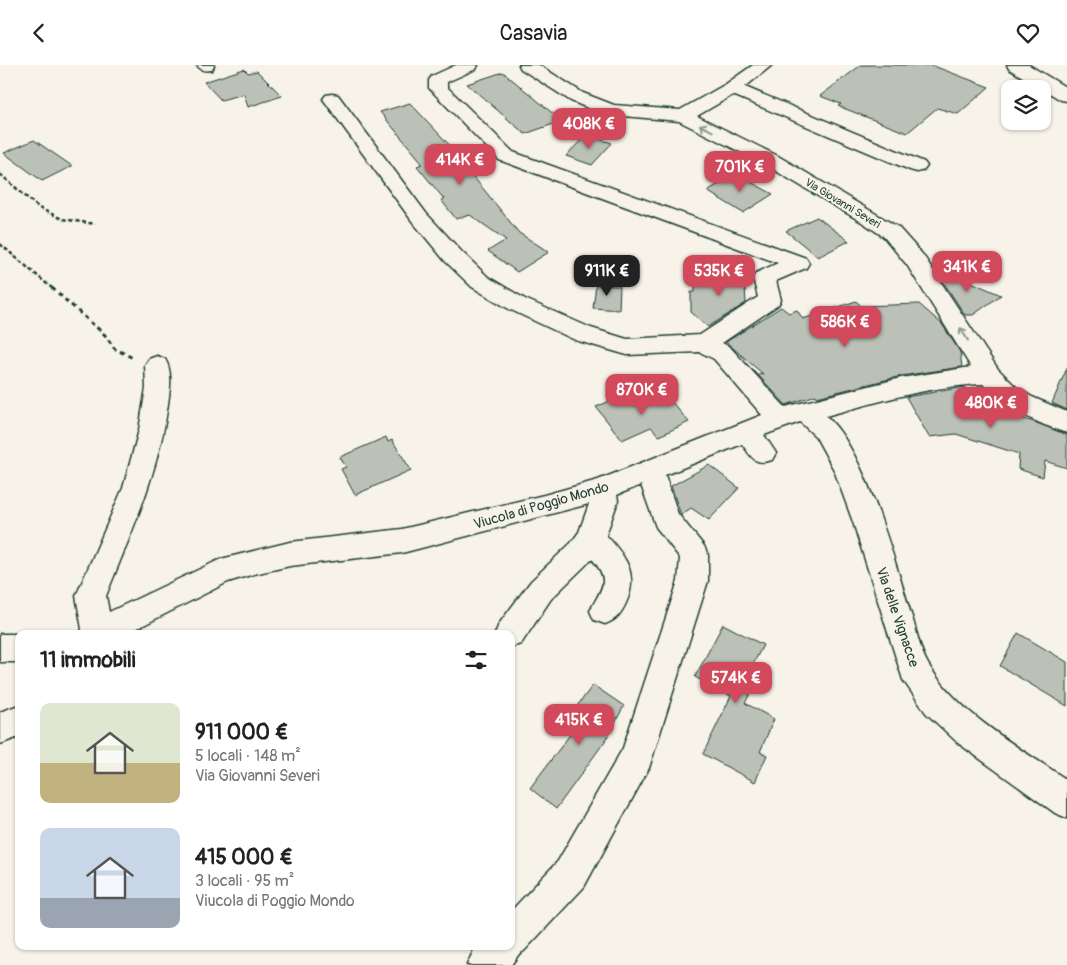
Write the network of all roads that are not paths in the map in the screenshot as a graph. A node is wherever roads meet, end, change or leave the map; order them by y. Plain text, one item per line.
1 (470, 65) edge
2 (527, 65) edge
3 (764, 65) edge
4 (1015, 65) edge
5 (732, 88) junction
6 (1067, 96) edge
7 (332, 99) dead end
8 (683, 116) junction
9 (918, 166) dead end
10 (704, 344) junction
11 (157, 365) road end
12 (989, 375) junction
13 (792, 415) junction
14 (1067, 423) edge
15 (747, 431) junction
16 (763, 453) dead end
17 (650, 470) junction
18 (603, 489) junction
19 (591, 538) junction
20 (605, 611) dead end
21 (137, 623) edge
22 (96, 630) edge
23 (108, 630) edge
24 (513, 630) edge
25 (0, 648) edge
26 (15, 648) edge
27 (15, 722) edge
28 (0, 728) edge
29 (1067, 801) edge
30 (515, 934) edge
31 (499, 950) edge
32 (486, 965) edge

1 - 10 street
2 - 8 street, Via Giovanni Severi
3 - 5 street
4 - 6 street
5 - 8 street
5 - 9 street
7 - 10 street
12 -> 8 street, Via Giovanni Severi
10 - 13 street, Via delle Vignacce
11 - 22 street
12 - 13 street, Viucola di Poggio Mondo
12 - 14 street, Via Giovanni Severi
13 - 15 street, Viucola di Poggio Mondo
13 - 29 street, Via delle Vignacce
15 - 16 street
15 - 17 street, Viucola di Poggio Mondo
17 - 18 street, Viucola di Poggio Mondo
17 - 30 street
18 - 19 street
18 - 21 street, Viucola di Poggio Mondo
19 - 20 street
19 - 24 street
21 - 23 street, Viucola di Poggio Mondo
25 - 26 street
27 - 28 street
31 - 32 street

